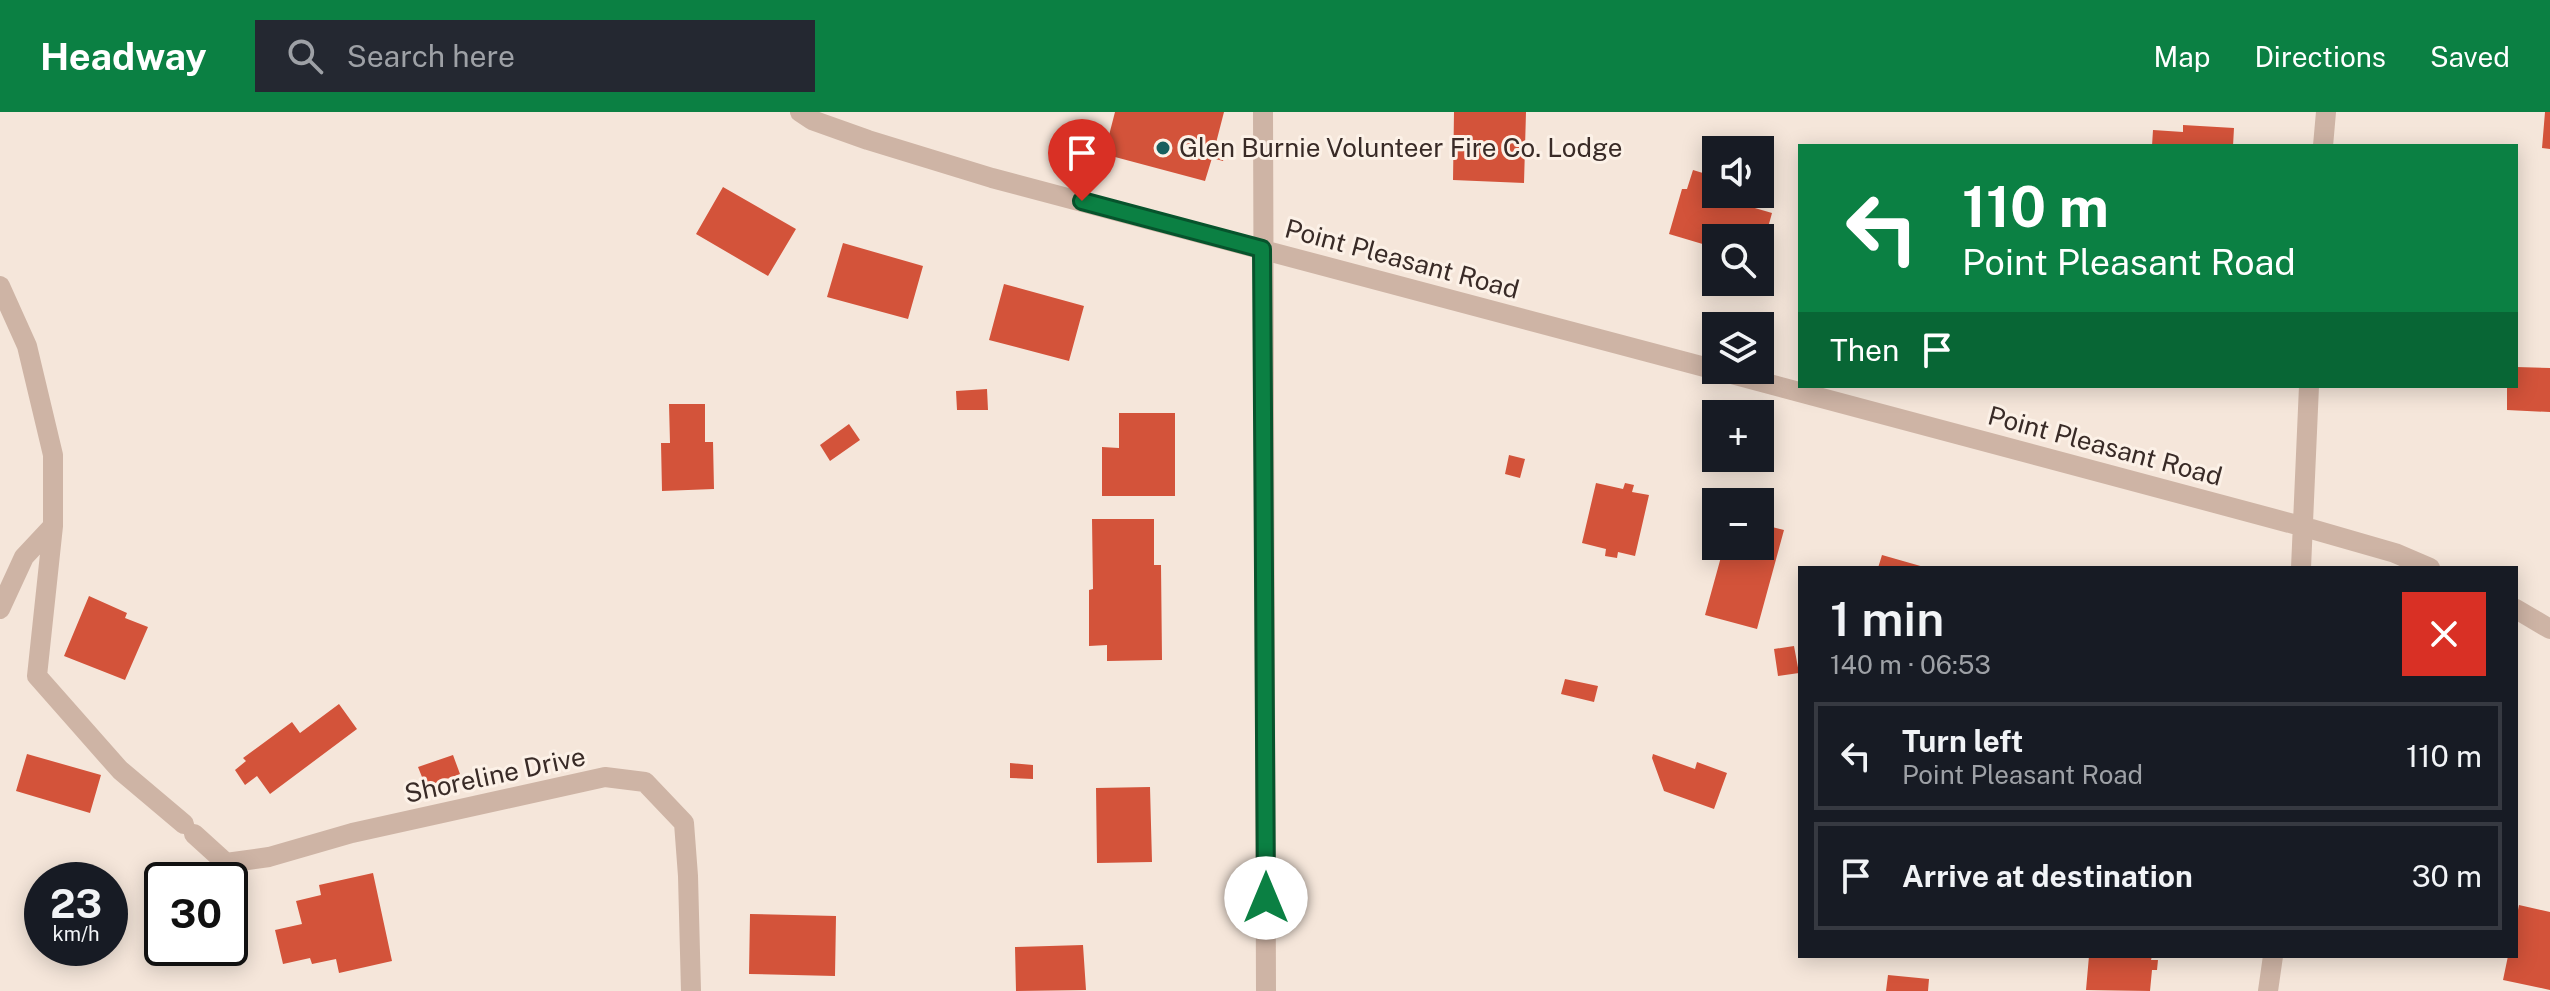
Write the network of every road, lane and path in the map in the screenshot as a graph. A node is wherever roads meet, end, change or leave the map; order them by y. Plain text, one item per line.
1 (800, 112) edge
2 (1263, 112) edge
3 (2326, 112) edge
4 (2323, 144) edge
5 (1262, 249) junction
6 (0, 286) edge
7 (1702, 366) edge
8 (1768, 384) edge
9 (2309, 388) edge
10 (53, 526) junction
11 (2301, 526) junction
12 (2301, 566) edge
13 (2425, 566) edge
14 (0, 609) edge
15 (2518, 610) edge
16 (2550, 629) edge
17 (2273, 958) edge
18 (691, 991) edge
19 (1266, 991) edge
20 (2268, 991) edge

1 - 5 street, Point Pleasant Road
2 - 5 street
3 - 4 street
5 - 7 street, Point Pleasant Road
5 - 19 street
6 - 10 street, Shoreline Drive
8 - 11 street, Point Pleasant Road
9 - 11 street
10 - 14 street
10 - 18 street, Shoreline Drive
11 - 12 street
11 - 13 street, Point Pleasant Road
15 - 16 street
17 - 20 street

